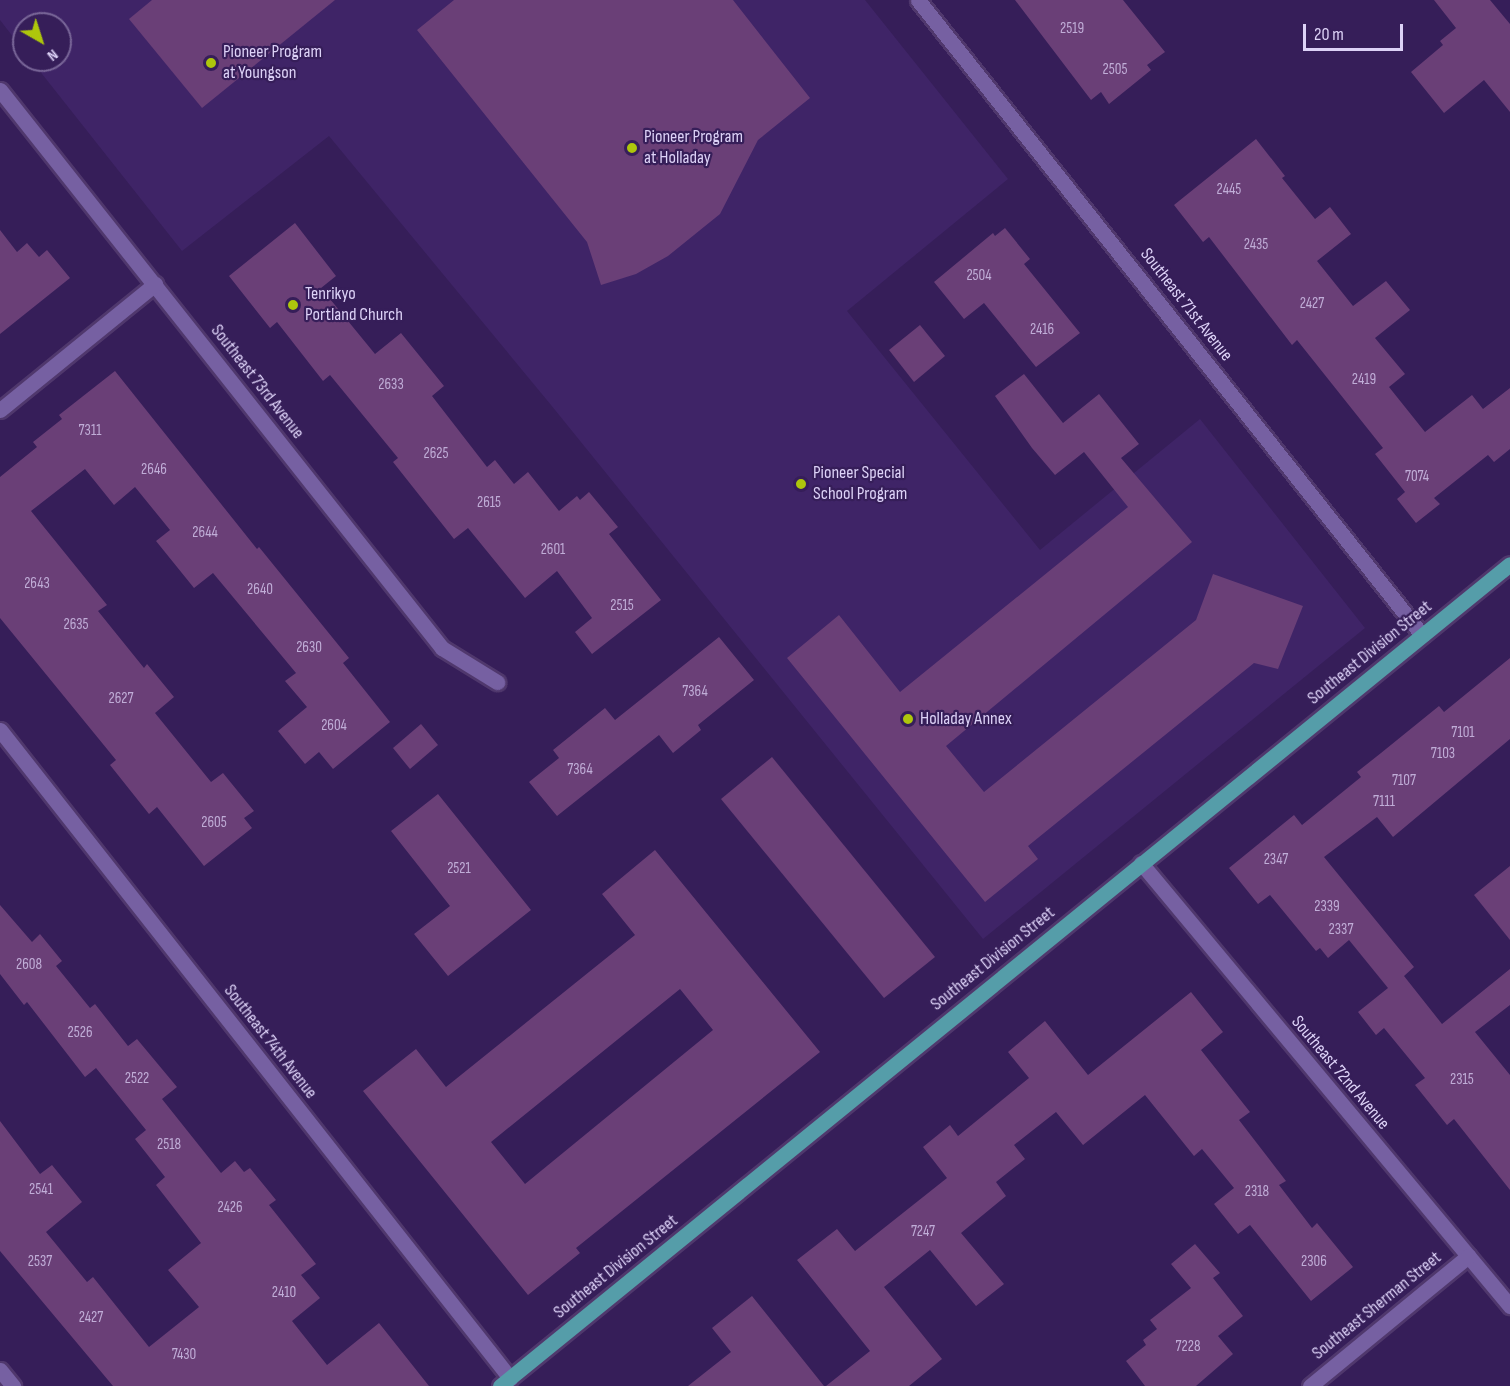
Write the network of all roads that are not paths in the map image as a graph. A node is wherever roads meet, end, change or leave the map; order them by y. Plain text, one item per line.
1 (918, 0) edge
2 (0, 90) edge
3 (154, 284) junction
4 (0, 410) edge
5 (1510, 564) edge
6 (1422, 635) junction
7 (497, 682) dead end
8 (0, 730) edge
9 (1142, 863) junction
10 (1468, 1256) junction
11 (1510, 1306) edge
12 (0, 1370) edge
13 (505, 1382) edge
14 (13, 1386) edge
15 (1310, 1386) edge

1 - 6 street, Southeast 71st Avenue
2 - 3 street, Southeast 73rd Avenue
3 - 4 street
3 - 7 street, Southeast 73rd Avenue
5 - 6 main road, Southeast Division Street
6 - 9 main road, Southeast Division Street
8 - 13 street, Southeast 74th Avenue
9 - 10 street, Southeast 72nd Avenue
9 - 13 main road, Southeast Division Street
10 - 11 street, Southeast 72nd Avenue
10 - 15 street, Southeast Sherman Street
12 - 14 street

